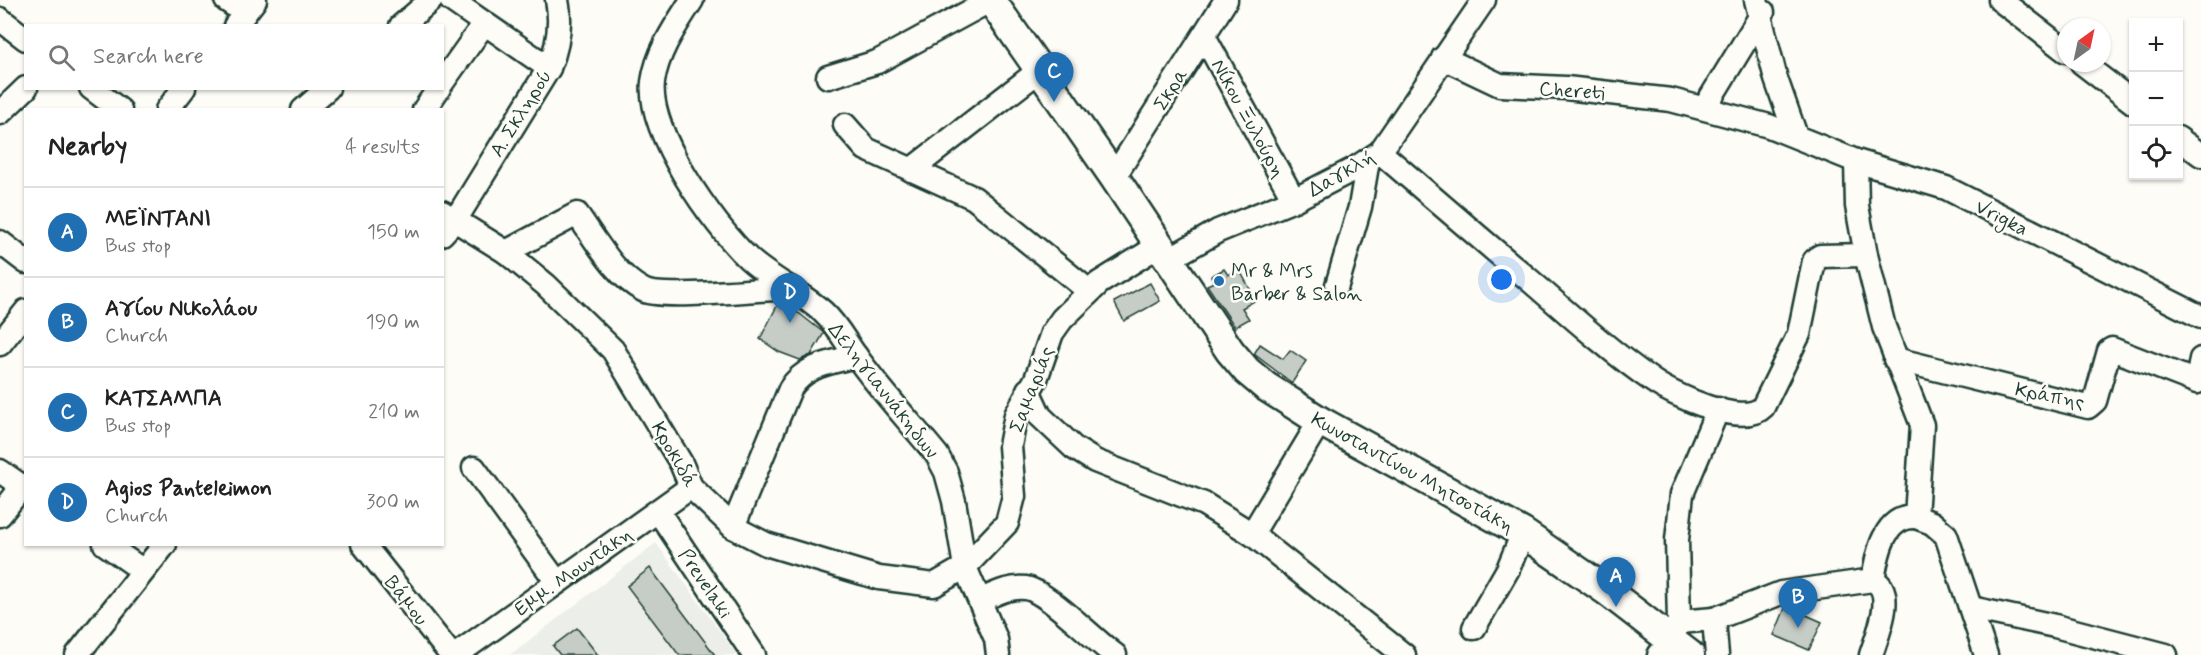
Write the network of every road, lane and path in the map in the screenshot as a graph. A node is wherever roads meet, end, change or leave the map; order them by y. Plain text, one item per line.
1 (226, 0) edge
2 (431, 0) edge
3 (451, 0) edge
4 (558, 0) edge
5 (692, 0) edge
6 (991, 0) edge
7 (1226, 0) edge
8 (2000, 0) edge
9 (1481, 1) edge
10 (1762, 6) edge
11 (245, 13) edge
12 (0, 19) edge
13 (403, 24) edge
14 (484, 24) junction
15 (1204, 36) junction
16 (24, 37) edge
17 (2057, 44) edge
18 (1443, 58) junction
19 (549, 68) junction
20 (1040, 70) junction
21 (2093, 72) edge
22 (828, 77) dead end
23 (444, 80) edge
24 (24, 90) edge
25 (94, 90) edge
26 (182, 90) edge
27 (326, 90) edge
28 (438, 90) edge
29 (2129, 100) edge
30 (1705, 107) junction
31 (117, 108) edge
32 (168, 108) edge
33 (305, 108) edge
34 (425, 108) edge
35 (0, 113) edge
36 (845, 125) dead end
37 (1796, 136) junction
38 (2183, 142) edge
39 (2201, 155) edge
40 (1374, 156) junction
41 (1856, 161) junction
42 (911, 170) junction
43 (1114, 177) junction
44 (1294, 200) junction
45 (447, 221) edge
46 (0, 242) edge
47 (506, 252) junction
48 (1164, 252) junction
49 (1866, 255) junction
50 (24, 260) edge
51 (1337, 285) dead end
52 (790, 288) junction
53 (1089, 291) junction
54 (24, 314) edge
55 (2201, 317) edge
56 (0, 344) edge
57 (856, 356) junction
58 (1896, 359) junction
59 (2200, 371) edge
60 (1028, 390) junction
61 (1718, 409) junction
62 (1320, 421) junction
63 (474, 468) dead end
64 (0, 471) edge
65 (692, 487) junction
66 (24, 488) edge
67 (658, 511) junction
68 (0, 514) edge
69 (1916, 517) junction
70 (733, 527) junction
71 (1523, 533) junction
72 (1252, 534) junction
73 (108, 546) edge
74 (163, 546) edge
75 (365, 546) edge
76 (965, 567) junction
77 (142, 570) junction
78 (1873, 580) junction
79 (556, 582) junction
80 (981, 600) junction
81 (1971, 608) junction
82 (1714, 618) junction
83 (1474, 628) dead end
84 (1675, 643) edge
85 (997, 647) edge
86 (77, 655) edge
87 (453, 655) edge
88 (754, 655) edge
89 (1018, 655) edge
90 (1115, 655) edge
91 (1404, 655) edge
92 (1717, 655) edge
93 (1871, 655) edge
94 (1986, 655) edge
95 (2166, 655) edge

1 - 11 street
2 - 13 street
3 - 14 street
4 - 19 street, Α. Σκληρού
5 - 52 street, Δεληγιαννάκηδων
6 - 20 main road, Κωνσταντίνου Μητσοτάκη
6 - 22 street
7 - 15 street, Σκρα
8 - 17 street
9 - 18 street, Δαγκλή
10 - 30 street
10 - 37 street
12 - 16 street
14 - 19 street
14 - 23 street
15 - 43 street, Σκρα
15 - 44 street, Νίκου Ξυλούρη
18 - 30 street, Chereti
18 - 40 street, Δαγκλή
19 - 45 street, Α. Σκληρού
20 - 42 street
20 - 43 main road, Κωνσταντίνου Μητσοτάκη
21 - 29 street
24 - 35 street
25 - 31 street
26 - 32 street
27 - 33 street
28 - 34 street
30 - 37 street, Chereti
36 - 42 street
37 - 41 street, Vrigka
38 - 39 street
40 - 44 street, Δαγκλή
40 - 51 street
40 - 61 street
41 - 49 street
41 - 55 street, Vrigka
42 - 53 street
43 - 48 main road, Κωνσταντίνου Μητσοτάκη
44 - 48 street, Δαγκλή
45 - 47 street, Κροκιδά
46 - 50 street
47 - 52 street
47 - 65 street, Κροκιδά
48 - 53 street, Σαμαριάς
48 - 62 main road, Κωνσταντίνου Μητσοτάκη
49 - 58 street
49 - 61 street
52 - 57 street, Δεληγιαννάκηδων
53 - 60 street, Σαμαριάς
54 - 56 street
57 - 70 street
57 - 76 street, Δεληγιαννάκηδων
58 - 59 street, Κράπης
58 - 69 street
60 - 72 street
60 - 76 street, Σαμαριάς
61 - 84 street
62 - 71 main road, Κωνσταντίνου Μητσοτάκη
62 - 72 street
63 - 79 street
64 - 66 street
65 - 67 street, Εμμ. Μουντάκη
65 - 70 street, Κροκιδά
66 - 68 street
67 - 79 street, Εμμ. Μουντάκη
67 - 88 street, Prevelaki
69 - 78 street
69 - 81 street
70 - 76 street, Κροκιδά
71 - 83 street
71 - 84 main road, Κωνσταντίνου Μητσοτάκη
72 - 91 street
73 - 77 street
74 - 77 street
75 - 87 street, Βάμου
76 - 80 street, Δεληγιαννάκηδων
77 - 86 street
78 - 82 street
78 - 93 street
79 - 87 street, Εμμ. Μουντάκη
80 - 85 street, Δεληγιαννάκηδων
80 - 90 street
81 - 94 street
81 - 95 street
82 - 84 street
82 - 92 street
85 - 89 street

